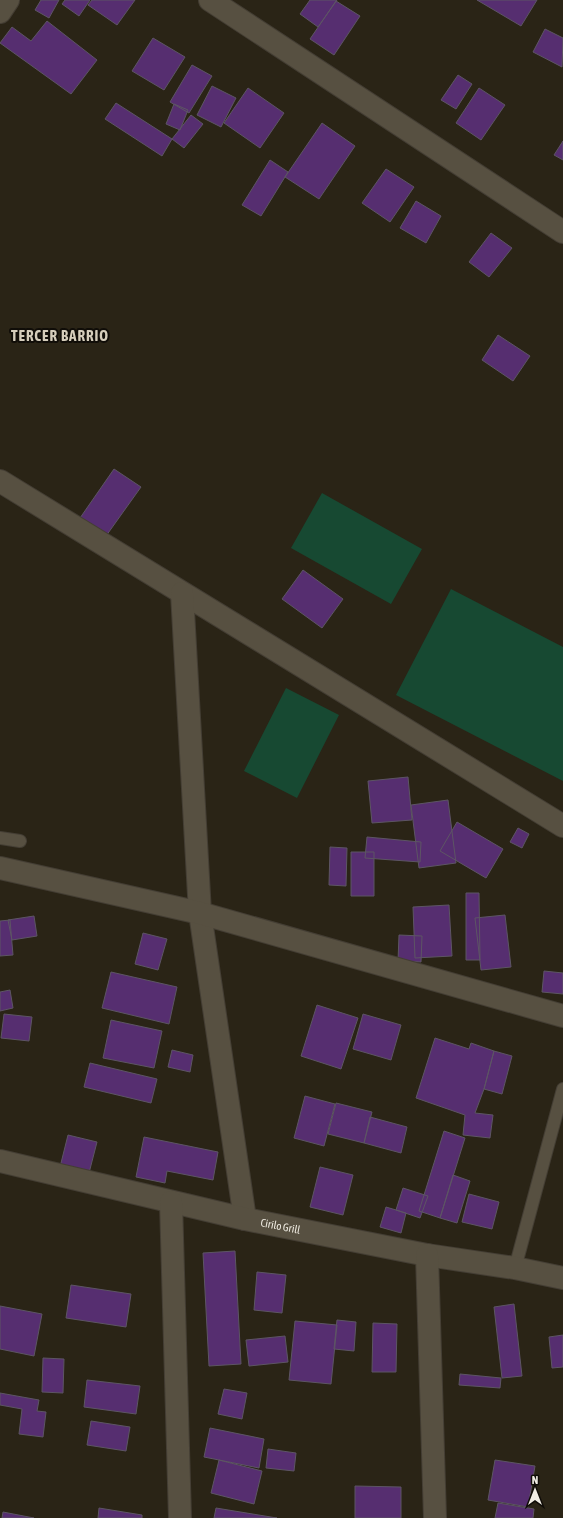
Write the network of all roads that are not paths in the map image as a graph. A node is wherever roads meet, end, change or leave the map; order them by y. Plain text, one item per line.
1 (8, 0) edge
2 (210, 0) edge
3 (0, 12) edge
4 (563, 232) edge
5 (0, 481) edge
6 (182, 593) junction
7 (563, 826) edge
8 (0, 838) edge
9 (20, 842) dead end
10 (0, 868) edge
11 (200, 913) junction
12 (563, 1016) edge
13 (563, 1089) edge
14 (0, 1161) edge
15 (171, 1202) junction
16 (245, 1219) junction
17 (427, 1255) junction
18 (515, 1268) junction
19 (563, 1278) edge
20 (180, 1518) edge
21 (435, 1518) edge

1 - 3 street
2 - 4 street
5 - 6 street
6 - 7 street
6 - 11 street
8 - 9 lane
10 - 11 street
11 - 12 street
11 - 16 street
13 - 18 lane
14 - 15 street, Cirilo Grill
15 - 16 street, Cirilo Grill
15 - 20 street
16 - 17 street, Cirilo Grill
17 - 18 street, Cirilo Grill
17 - 21 street
18 - 19 street, Cirilo Grill

